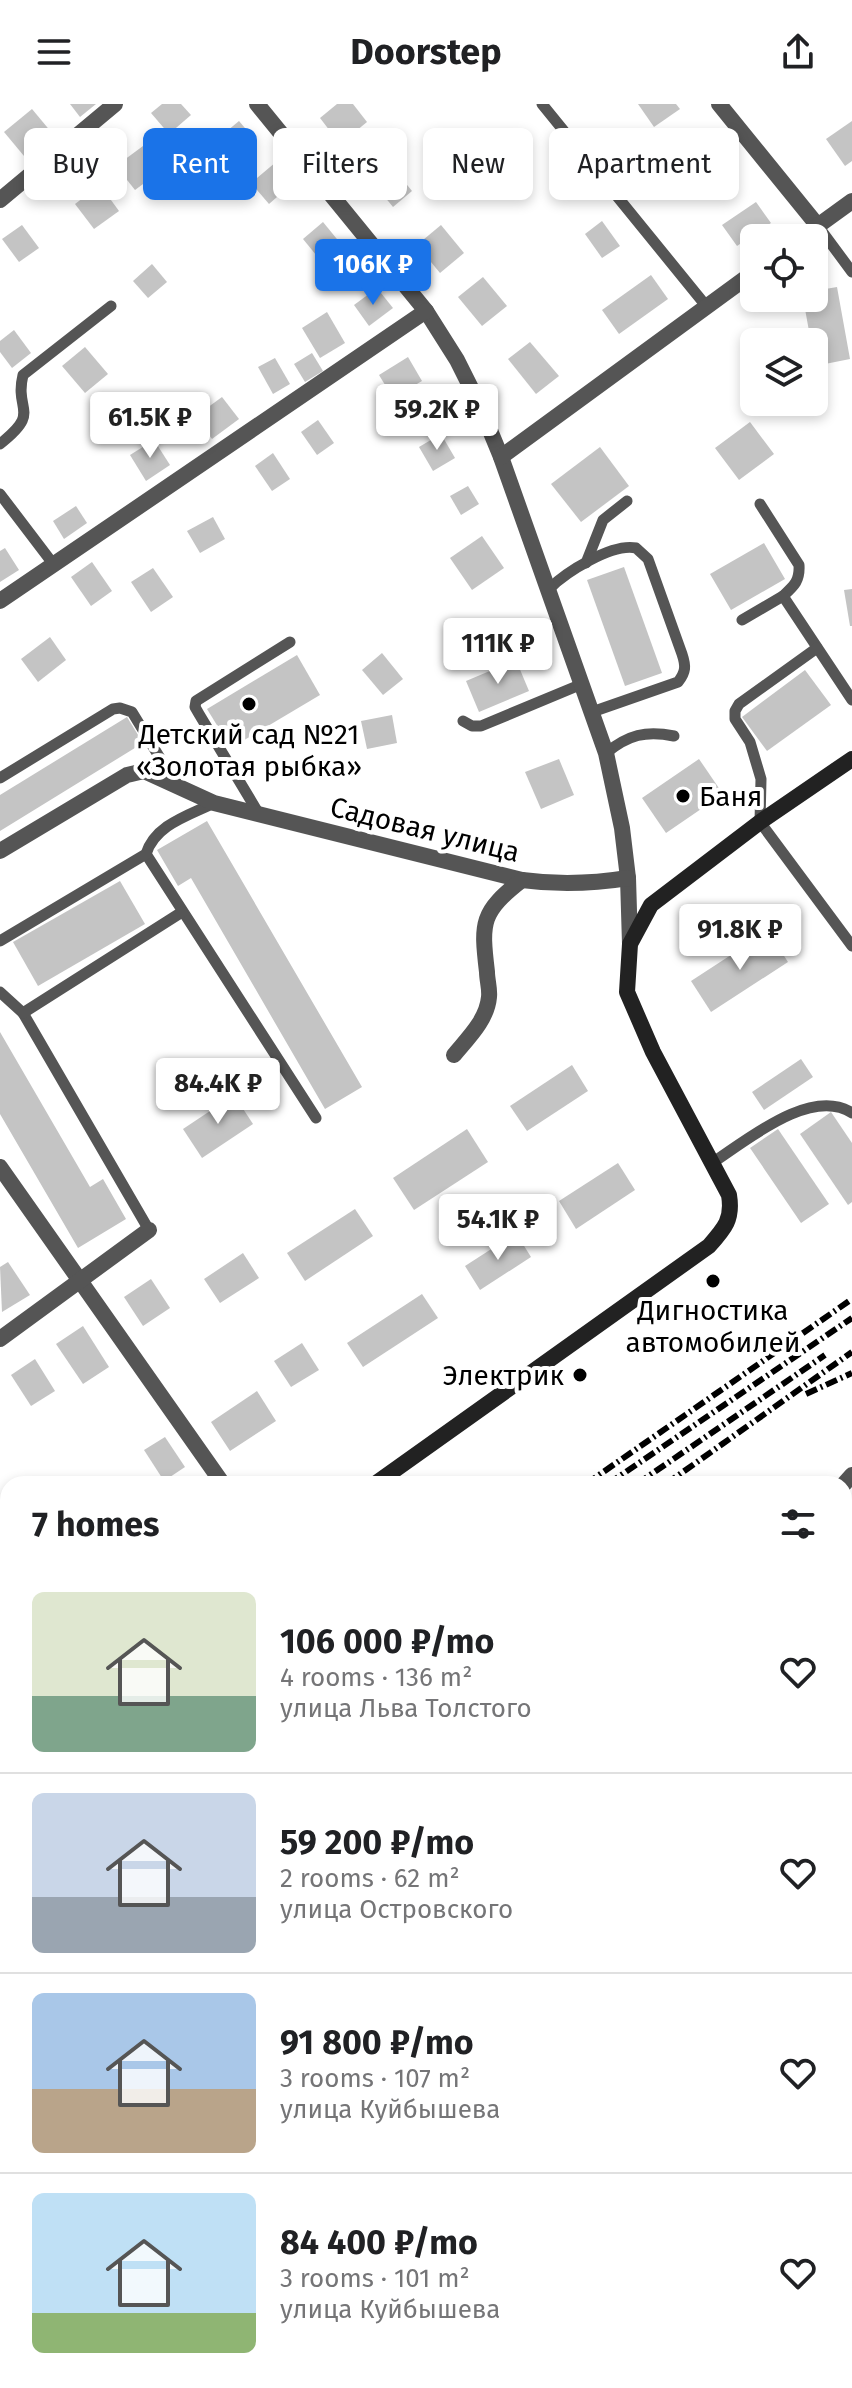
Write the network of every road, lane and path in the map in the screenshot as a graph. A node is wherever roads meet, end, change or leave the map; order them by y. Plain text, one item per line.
1 (115, 104) edge
2 (257, 104) edge
3 (542, 104) edge
4 (719, 104) edge
5 (0, 200) edge
6 (852, 201) edge
7 (816, 224) edge
8 (821, 224) edge
9 (828, 240) edge
10 (852, 272) edge
11 (740, 282) edge
12 (111, 306) dead end
13 (707, 307) junction
14 (426, 311) junction
15 (0, 444) edge
16 (501, 457) junction
17 (0, 494) edge
18 (627, 501) dead end
19 (760, 504) dead end
20 (586, 563) junction
21 (54, 565) junction
22 (549, 589) junction
23 (783, 596) junction
24 (0, 601) edge
25 (742, 620) dead end
26 (290, 642) dead end
27 (817, 648) junction
28 (582, 684) junction
29 (852, 700) edge
30 (592, 712) junction
31 (463, 721) dead end
32 (674, 736) dead end
33 (606, 753) junction
34 (852, 759) edge
35 (0, 778) edge
36 (177, 786) junction
37 (214, 803) junction
38 (259, 814) junction
39 (760, 822) junction
40 (0, 851) edge
41 (146, 854) junction
42 (628, 878) junction
43 (522, 880) junction
44 (182, 912) junction
45 (0, 941) edge
46 (630, 944) junction
47 (852, 946) edge
48 (0, 992) edge
49 (23, 1013) junction
50 (454, 1055) dead end
51 (852, 1113) edge
52 (316, 1118) dead end
53 (712, 1163) junction
54 (0, 1167) edge
55 (149, 1230) joint
56 (80, 1280) junction
57 (0, 1339) edge
58 (214, 1476) edge
59 (386, 1476) edge

1 - 5 street
2 - 14 street
3 - 13 lane
4 - 7 street
6 - 8 street
9 - 10 lane
11 - 13 street
12 - 15 lane
13 - 16 street
14 - 16 street
14 - 21 street
16 - 22 street
17 - 21 lane
18 - 20 lane
19 - 23 lane
20 - 22 lane
20 - 30 lane
21 - 24 street
22 - 28 street
23 - 25 lane
23 - 27 lane
26 - 38 lane
27 - 29 lane
27 - 39 lane
28 - 30 street
28 - 31 lane
30 - 33 street
32 - 33 lane
33 - 42 street
34 - 39 street
35 - 36 lane
36 - 37 street, Садовая улица
36 - 40 street, Садовая улица
37 - 38 street, Садовая улица
37 - 41 lane
38 - 43 street, Садовая улица
39 - 46 street
39 - 47 lane
41 - 44 lane
41 - 45 lane
42 - 43 street, Садовая улица
42 - 46 street
43 - 50 street
44 - 49 lane
44 - 52 lane
46 - 53 street
48 - 49 lane
49 - 55 lane
51 - 53 lane
53 - 59 street
54 - 56 street
55 - 56 street
56 - 57 street
56 - 58 street

